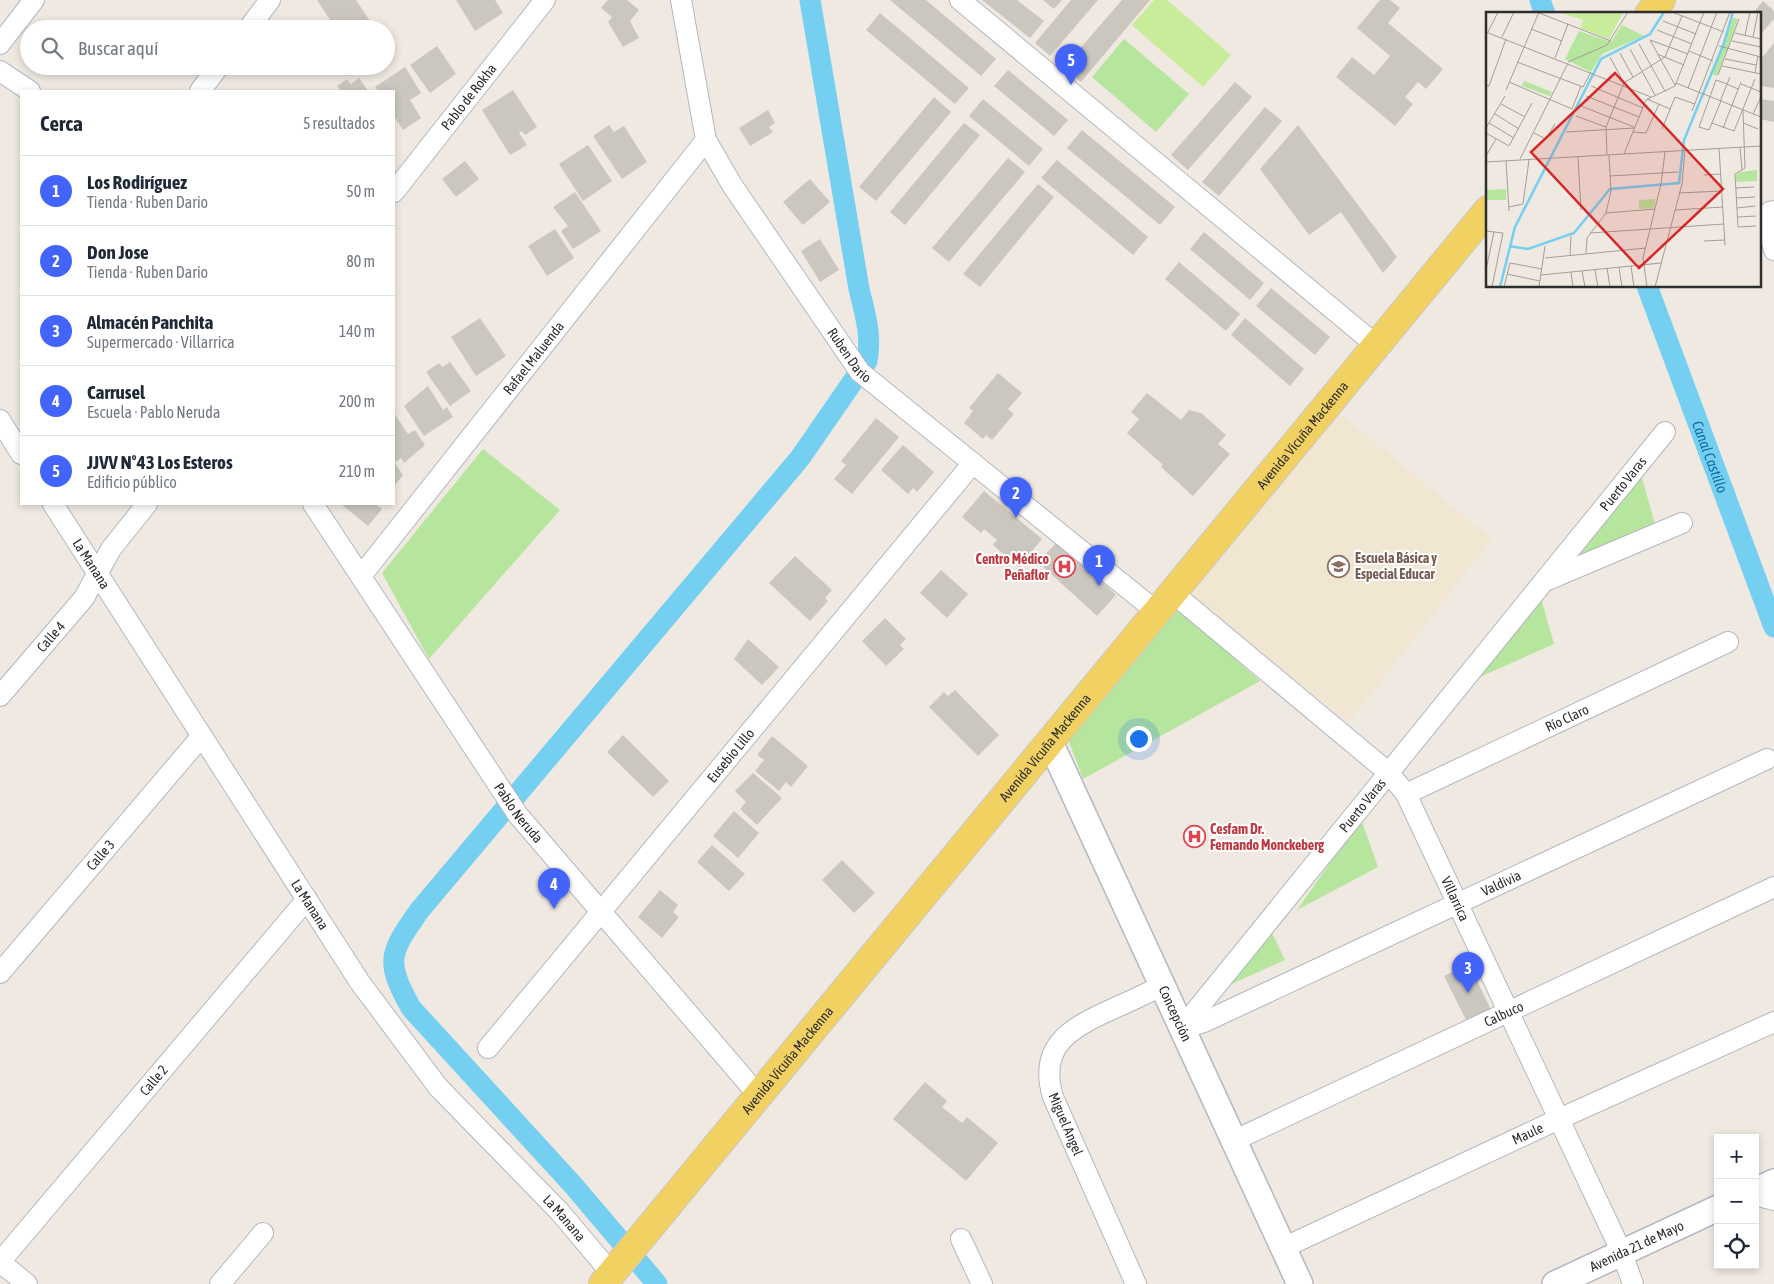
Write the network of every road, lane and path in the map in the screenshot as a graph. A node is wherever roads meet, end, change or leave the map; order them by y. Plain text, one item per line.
1 (34, 0) edge
2 (270, 0) edge
3 (544, 0) edge
4 (681, 0) edge
5 (960, 0) edge
6 (1661, 0) edge
7 (1651, 12) edge
8 (255, 20) edge
9 (0, 44) edge
10 (0, 71) edge
11 (212, 75) edge
12 (28, 90) edge
13 (201, 90) edge
14 (706, 140) junction
15 (395, 191) edge
16 (1774, 211) edge
17 (1486, 212) edge
18 (1774, 250) edge
19 (1376, 345) junction
20 (0, 420) edge
21 (1665, 432) dead end
22 (20, 452) edge
23 (973, 463) junction
24 (54, 505) edge
25 (146, 505) edge
26 (314, 505) edge
27 (1682, 524) dead end
28 (97, 575) junction
29 (361, 576) junction
30 (1544, 582) junction
31 (1165, 602) junction
32 (1728, 642) dead end
33 (0, 696) edge
34 (201, 737) junction
35 (1050, 742) junction
36 (1767, 759) dead end
37 (1388, 773) junction
38 (1406, 794) junction
39 (1774, 887) edge
40 (306, 899) junction
41 (1458, 903) junction
42 (601, 912) junction
43 (0, 973) edge
44 (1161, 986) junction
45 (1508, 1011) junction
46 (1774, 1022) edge
47 (1181, 1029) junction
48 (488, 1048) dead end
49 (759, 1096) junction
50 (1559, 1119) junction
51 (1233, 1141) junction
52 (1774, 1182) edge
53 (1759, 1189) edge
54 (1759, 1196) edge
55 (1774, 1200) edge
56 (1714, 1210) edge
57 (263, 1233) dead end
58 (961, 1239) dead end
59 (1284, 1248) junction
60 (1622, 1253) junction
61 (0, 1262) edge
62 (607, 1279) edge
63 (26, 1284) edge
64 (220, 1284) edge
65 (982, 1284) edge
66 (1136, 1284) edge
67 (1300, 1284) edge
68 (1555, 1284) edge
69 (1633, 1284) edge

1 - 9 street
2 - 8 street
3 - 15 street, Pablo de Rokha
4 - 14 street, Ruben Dario
5 - 19 street
6 - 7 main road
10 - 12 street
11 - 13 street
14 - 23 street, Ruben Dario
14 - 29 street, Rafael Maluenda
16 - 18 street
17 - 19 main road, Avenida Vicuña Mackenna
19 - 31 main road, Avenida Vicuña Mackenna
20 - 22 street
21 - 30 street, Puerto Varas
23 - 31 street, Ruben Dario
23 - 42 street, Eusebio Lillo
24 - 28 street, La Manana
25 - 28 street
26 - 29 street, Pablo Neruda
27 - 30 street, Puerto Varas
28 - 33 street, Calle 4
28 - 34 street, La Manana
29 - 42 street, Pablo Neruda
30 - 37 street, Puerto Varas
31 - 35 main road, Avenida Vicuña Mackenna
31 - 37 street, Villarrica
32 - 38 street, Río Claro
34 - 40 street, La Manana
34 - 43 street, Calle 3
35 - 44 street, Concepción
35 - 49 main road, Avenida Vicuña Mackenna
36 - 41 street, Valdivia
37 - 38 street, Villarrica
37 - 47 street, Puerto Varas
38 - 41 street, Villarrica
39 - 45 street, Calbuco
40 - 61 street, Calle 2
40 - 62 street, La Manana
41 - 45 street, Villarrica
41 - 47 street, Valdivia
42 - 48 street, Eusebio Lillo
42 - 49 street, Pablo Neruda
44 - 47 street, Concepción
44 - 66 street, Miguel Angel
45 - 50 street, Villarrica
45 - 51 street, Calbuco
46 - 50 street, Maule
47 - 51 street, Concepción
49 - 62 main road, Avenida Vicuña Mackenna
50 - 59 street, Maule
50 - 60 street, Villarrica
51 - 59 street, Concepción
52 - 53 street
54 - 55 street
56 - 60 street, Avenida 21 de Mayo
57 - 64 street
58 - 65 street
59 - 67 street, Concepción
60 - 68 street, Avenida 21 de Mayo
60 - 69 street, Villarrica
61 - 63 street

